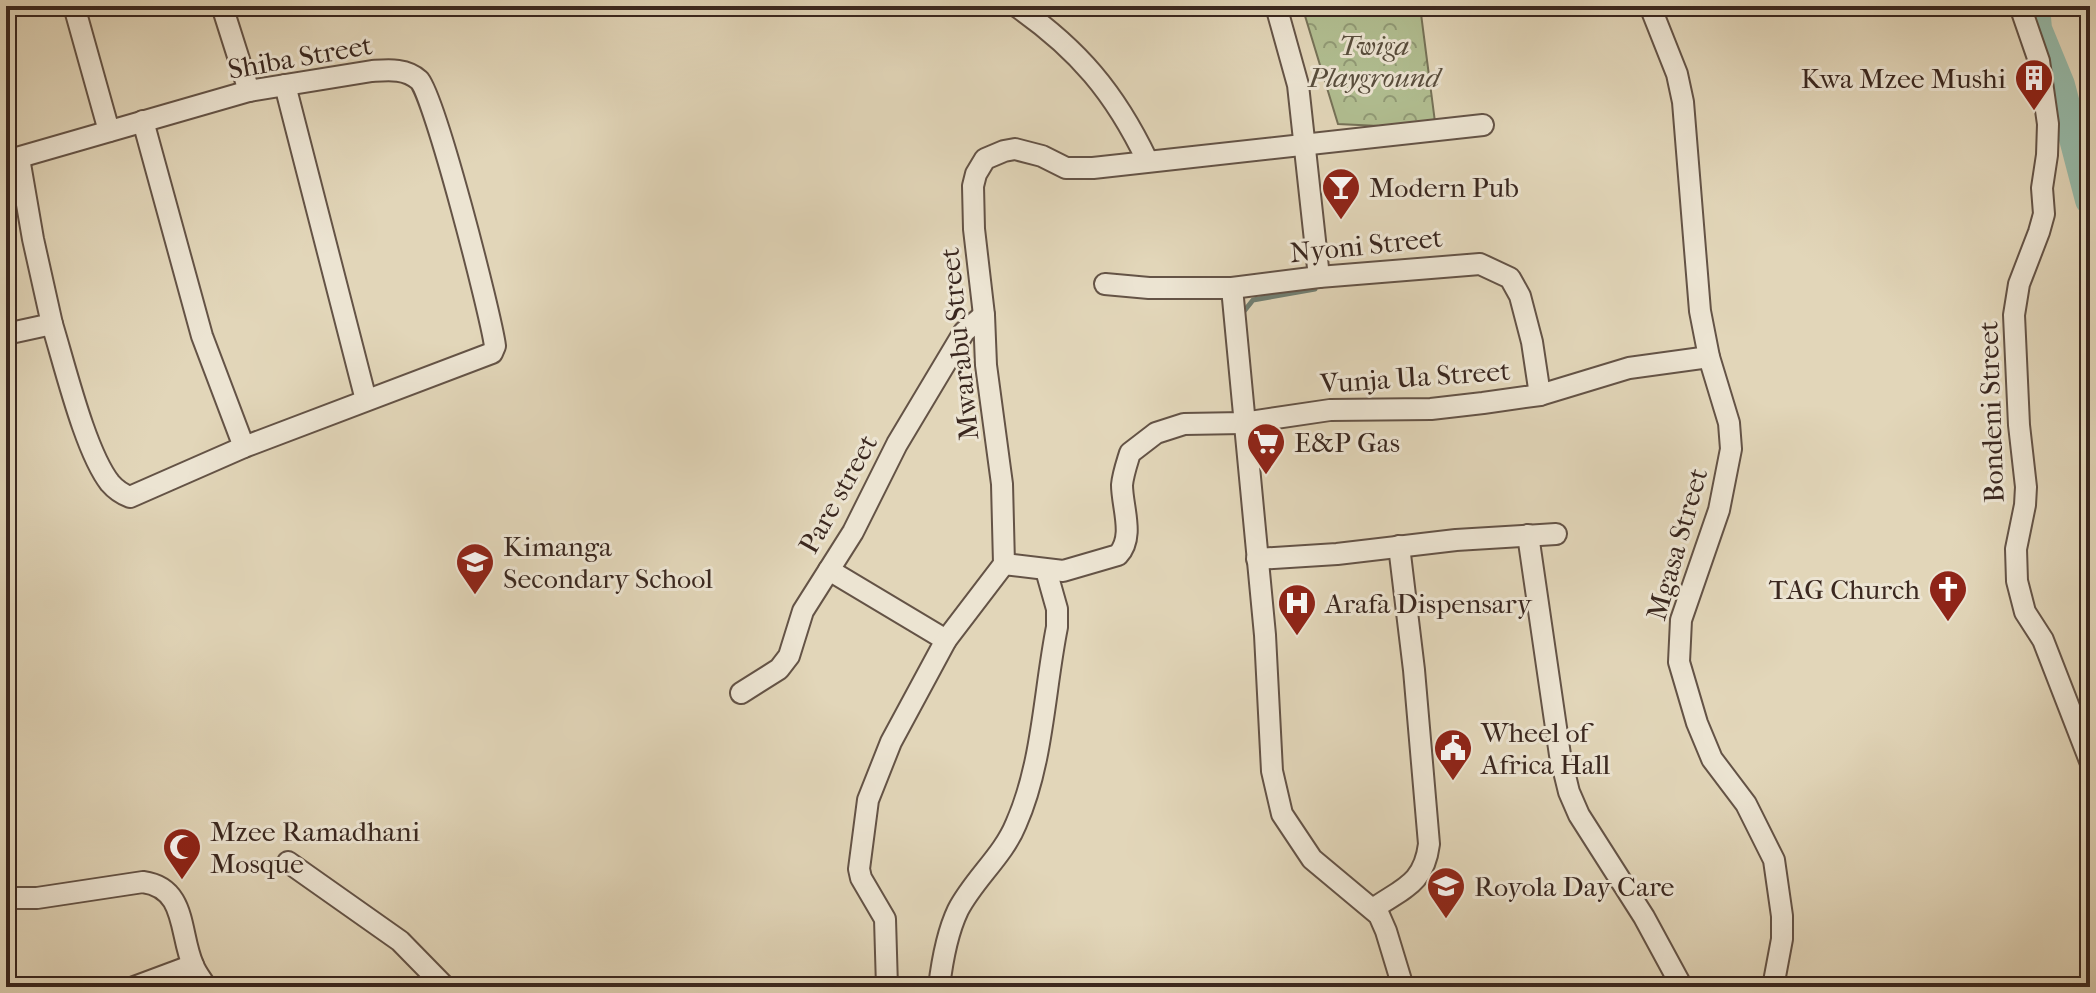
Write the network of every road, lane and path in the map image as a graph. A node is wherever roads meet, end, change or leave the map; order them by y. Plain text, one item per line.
1 (74, 6) edge
2 (222, 6) edge
3 (1016, 6) edge
4 (1276, 6) edge
5 (1650, 6) edge
6 (2020, 6) edge
7 (285, 85) junction
8 (249, 91) junction
9 (143, 121) junction
10 (1483, 125) dead end
11 (109, 131) junction
12 (1303, 144) junction
13 (12, 159) edge
14 (1147, 160) junction
15 (1319, 277) junction
16 (1105, 284) dead end
17 (1232, 288) junction
18 (984, 315) junction
19 (52, 324) junction
20 (6, 334) edge
21 (1709, 357) junction
22 (1540, 395) junction
23 (366, 400) junction
24 (1243, 423) junction
25 (244, 447) junction
26 (1556, 534) dead end
27 (1528, 535) junction
28 (1399, 546) junction
29 (1257, 559) junction
30 (1004, 564) junction
31 (829, 570) junction
32 (1046, 570) junction
33 (946, 640) junction
34 (741, 693) dead end
35 (2090, 761) edge
36 (288, 862) dead end
37 (6, 898) edge
38 (1373, 909) junction
39 (193, 965) junction
40 (134, 987) edge
41 (206, 987) edge
42 (445, 987) edge
43 (887, 987) edge
44 (939, 987) edge
45 (1403, 987) edge
46 (1682, 987) edge
47 (1773, 987) edge

1 - 11 street
2 - 8 street
3 - 14 street
4 - 12 street
5 - 21 street, Mgasa Street
6 - 35 street, Bondeni Street
7 - 8 street, Shiba Street
7 - 23 street
7 - 23 street, Shiba Street
8 - 9 street, Shiba Street
9 - 11 street, Shiba Street
9 - 25 street
10 - 12 street, Mwarabu Street
11 - 13 street, Shiba Street
12 - 14 street, Mwarabu Street
12 - 15 street
13 - 19 street
14 - 18 street, Mwarabu Street
15 - 17 street, Nyoni Street
15 - 22 street, Nyoni Street
16 - 17 street, Nyoni Street
17 - 24 street
18 - 30 street, Mwarabu Street
18 - 31 street, Pare street
19 - 20 street
19 - 25 street
21 - 22 street, Vunja Ua Street
21 - 47 street, Mgasa Street
22 - 24 street, Vunja Ua Street
23 - 25 street
24 - 29 street
24 - 32 street, Vunja Ua Street
26 - 27 street
27 - 28 street
27 - 46 street
28 - 29 street
28 - 38 street
29 - 38 street
30 - 32 street
30 - 33 street
31 - 33 street
31 - 34 street, Pare street
32 - 44 street
33 - 43 street
36 - 42 street
37 - 39 street
38 - 45 street
39 - 40 street
39 - 41 street

